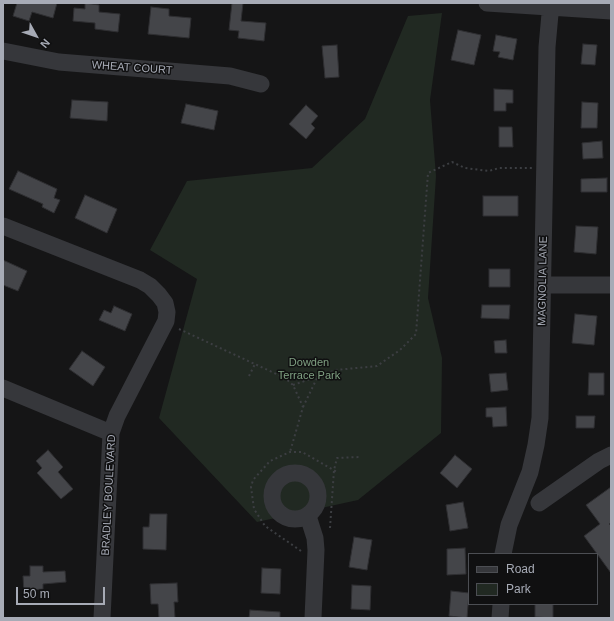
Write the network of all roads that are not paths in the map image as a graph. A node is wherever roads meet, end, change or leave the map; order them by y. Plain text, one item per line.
1 (487, 3) edge
2 (551, 5) edge
3 (611, 11) edge
4 (3, 52) edge
5 (261, 84) dead end
6 (3, 226) edge
7 (542, 285) junction
8 (611, 285) edge
9 (3, 388) edge
10 (111, 433) junction
11 (611, 456) edge
12 (539, 502) dead end
13 (308, 516) dead end
14 (503, 553) edge
15 (501, 605) edge
16 (102, 618) edge
17 (313, 618) edge
18 (500, 618) edge

1 - 2 street
2 - 3 street
2 - 7 street, MAGNOLIA LANE
4 - 5 street, WHEAT COURT
6 - 10 street, BRADLEY BOULEVARD
7 - 8 street
7 - 14 street, MAGNOLIA LANE
9 - 10 street
10 - 16 street, BRADLEY BOULEVARD
11 - 12 street
13 - 17 street
15 - 18 street

